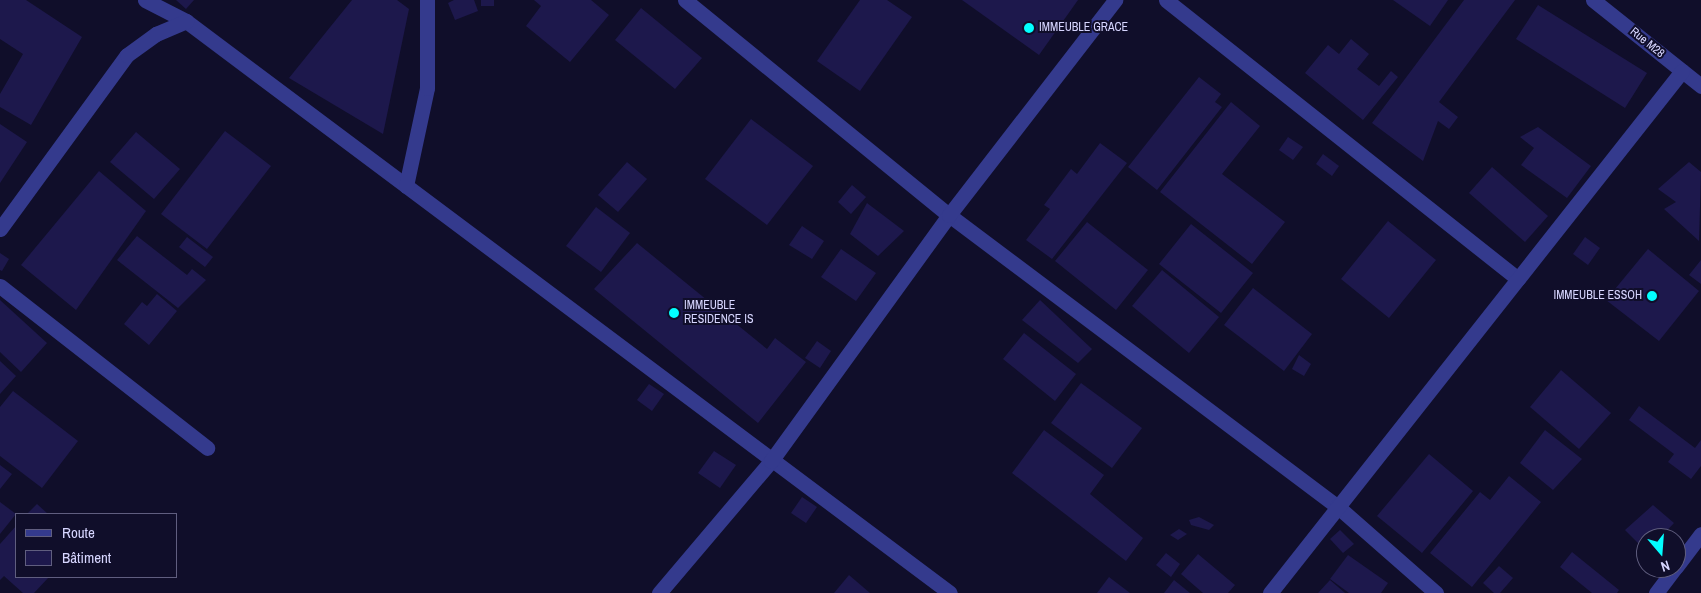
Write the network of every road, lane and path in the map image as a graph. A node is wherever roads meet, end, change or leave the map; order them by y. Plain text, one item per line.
1 (145, 0) edge
2 (427, 0) edge
3 (685, 0) edge
4 (1115, 0) edge
5 (1166, 0) edge
6 (1593, 0) edge
7 (186, 21) junction
8 (1682, 71) junction
9 (1701, 86) edge
10 (406, 186) junction
11 (949, 215) junction
12 (0, 229) edge
13 (1518, 278) junction
14 (0, 286) edge
15 (207, 448) dead end
16 (771, 461) junction
17 (1337, 506) junction
18 (1701, 534) edge
19 (1686, 554) edge
20 (1668, 578) edge
21 (660, 593) edge
22 (950, 593) edge
23 (1270, 593) edge
24 (1436, 593) edge
25 (1656, 593) edge

1 - 7 street
2 - 10 street
3 - 11 street
4 - 11 street
5 - 13 street
6 - 8 street, Rue M28
7 - 10 street
7 - 12 street
8 - 9 street, Rue M28
8 - 13 street
10 - 16 street
11 - 16 street
11 - 17 street
13 - 17 street
14 - 15 street
16 - 21 street
16 - 22 street
17 - 23 street
17 - 24 street
18 - 19 street
20 - 25 street

